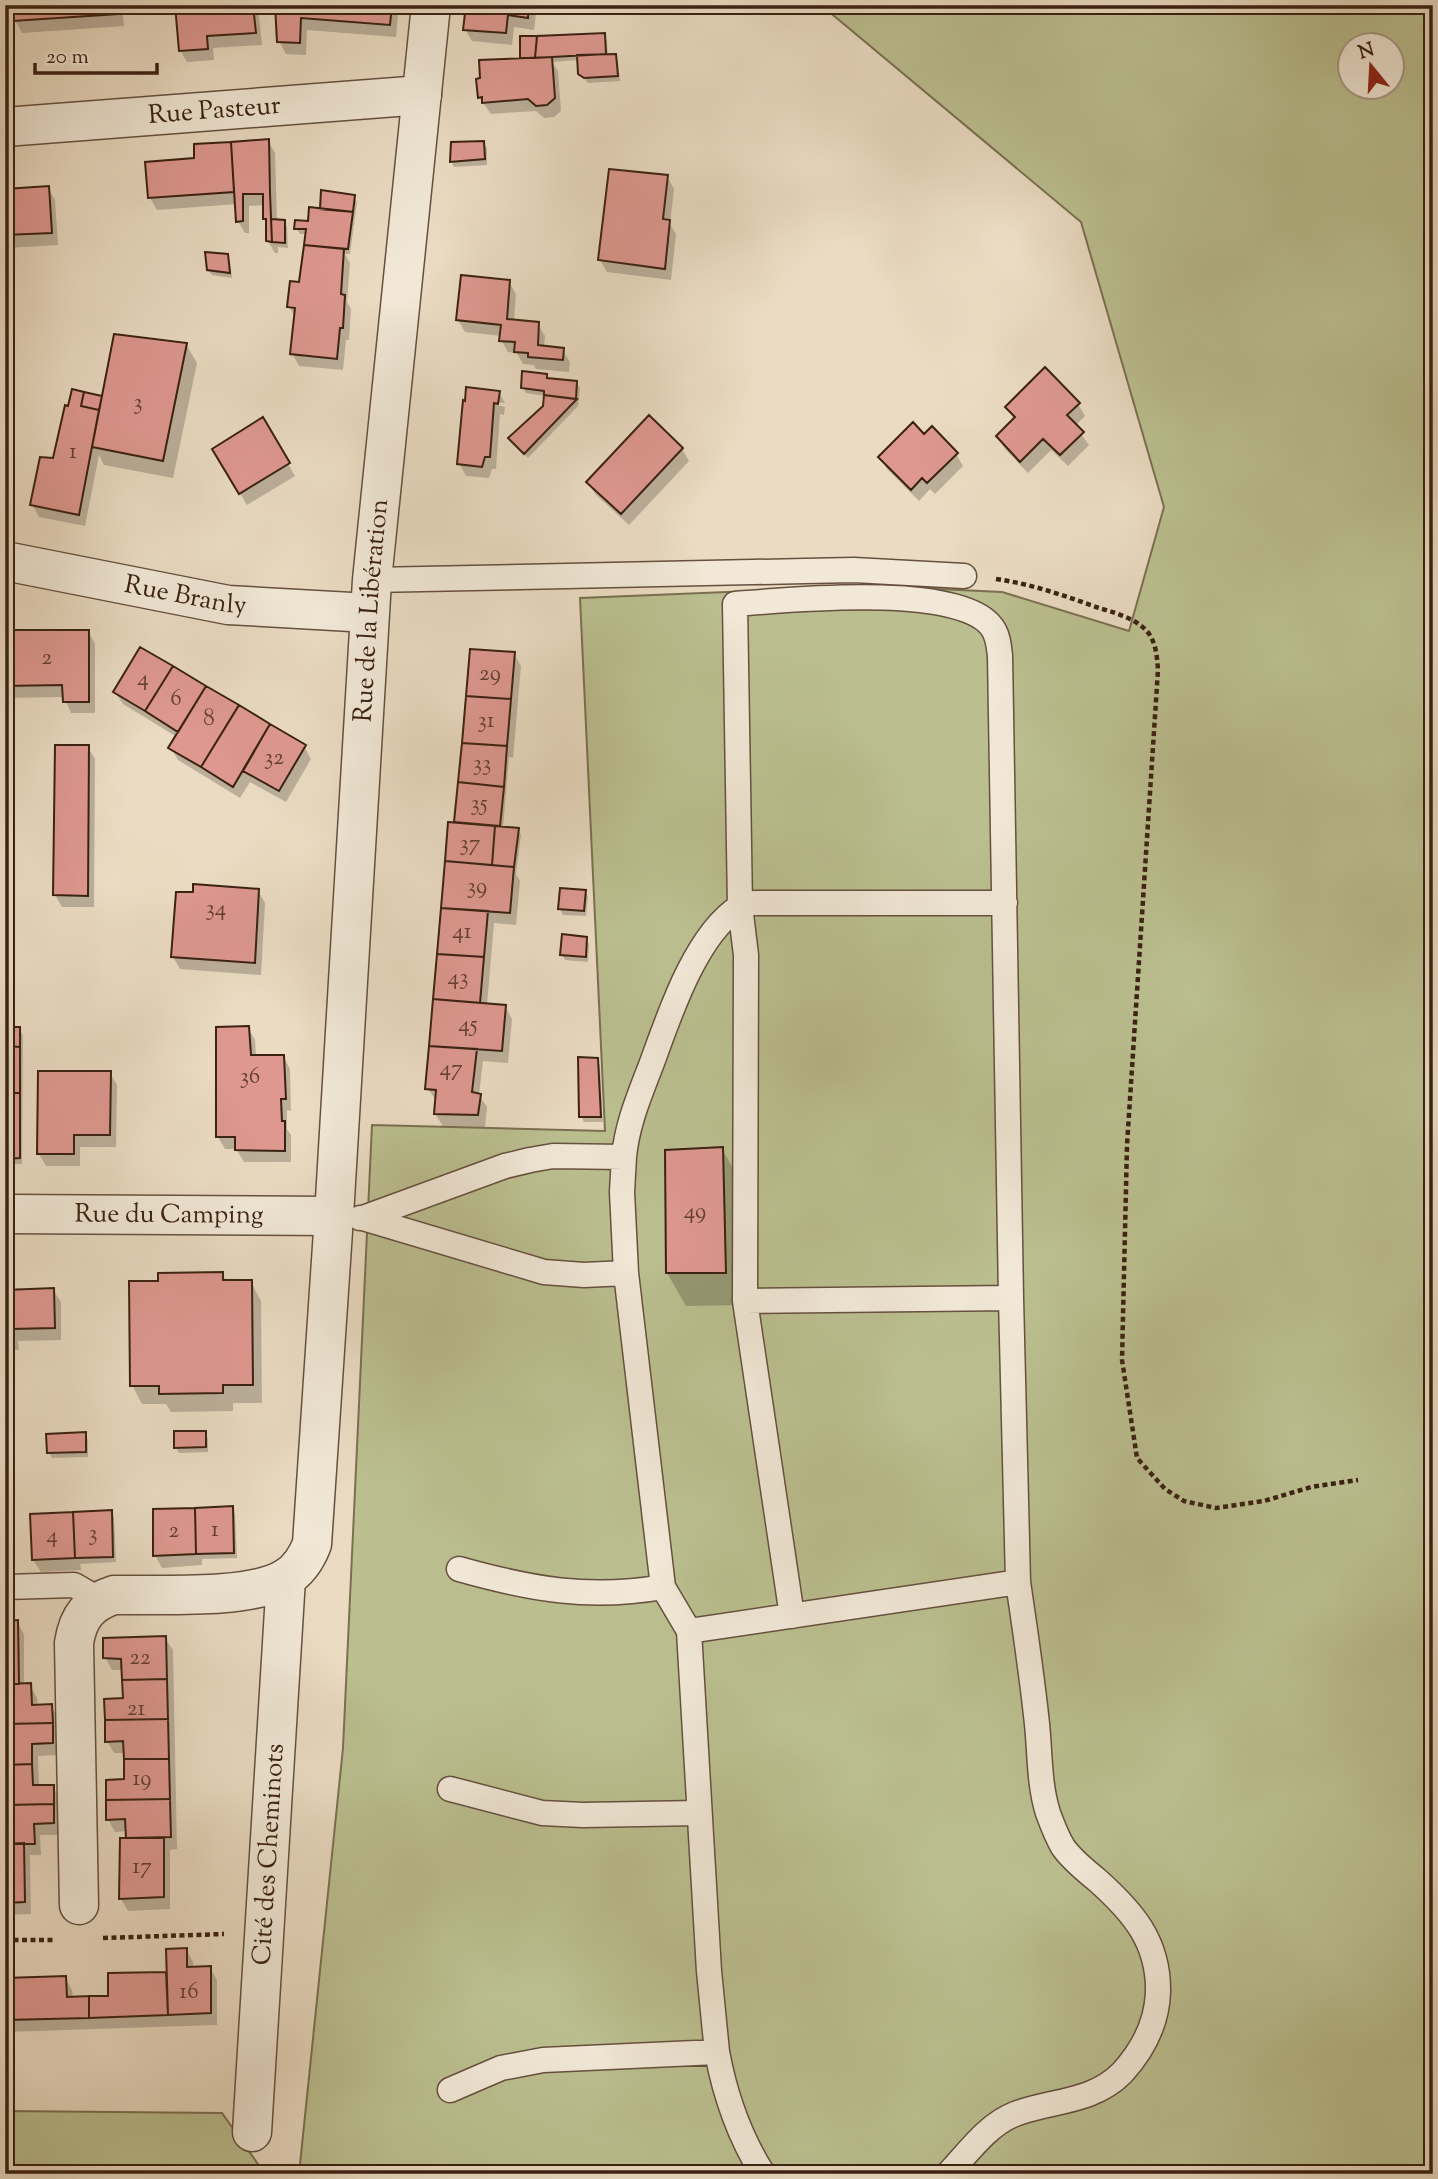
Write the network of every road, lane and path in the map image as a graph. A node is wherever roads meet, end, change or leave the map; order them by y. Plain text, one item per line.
1 (431, 5) edge
2 (422, 95) junction
3 (5, 128) edge
4 (5, 561) edge
5 (964, 576) joint
6 (370, 597) junction
7 (1005, 903) junction
8 (740, 906) junction
9 (624, 1157) junction
10 (5, 1214) edge
11 (349, 1217) junction
12 (626, 1273) junction
13 (1011, 1298) junction
14 (745, 1301) junction
15 (1358, 1480) dead end
16 (460, 1569) dead end
17 (286, 1578) junction
18 (1017, 1582) junction
19 (5, 1587) edge
20 (663, 1587) junction
21 (100, 1600) junction
22 (792, 1616) junction
23 (689, 1631) junction
24 (450, 1788) dead end
25 (699, 1813) junction
26 (80, 1928) junction
27 (263, 1933) junction
28 (5, 1940) edge
29 (718, 2052) junction
30 (450, 2090) dead end
31 (252, 2132) dead end
32 (763, 2174) edge
33 (948, 2174) edge

1 - 2 street, Rue de la Libération
2 - 3 street, Rue Pasteur
2 - 6 street, Rue de la Libération
4 - 6 street, Rue Branly
5 - 6 lane
5 - 15 path
6 - 11 street, Rue de la Libération
7 - 8 lane
7 - 8 lane
7 - 13 lane
8 - 9 lane
8 - 14 lane
9 - 11 lane
9 - 12 lane
10 - 11 street, Rue du Camping
11 - 12 lane
11 - 17 street
12 - 20 lane
13 - 14 lane
13 - 18 lane
14 - 22 lane
16 - 20 lane
17 - 21 street
17 - 27 street, Cité des Cheminots
18 - 22 lane
18 - 33 lane
19 - 21 lane
20 - 23 lane
21 - 26 street
22 - 23 lane
23 - 25 lane
24 - 25 lane
25 - 29 lane
26 - 27 path
26 - 28 path
27 - 31 street, Cité des Cheminots
29 - 30 lane
29 - 32 lane

